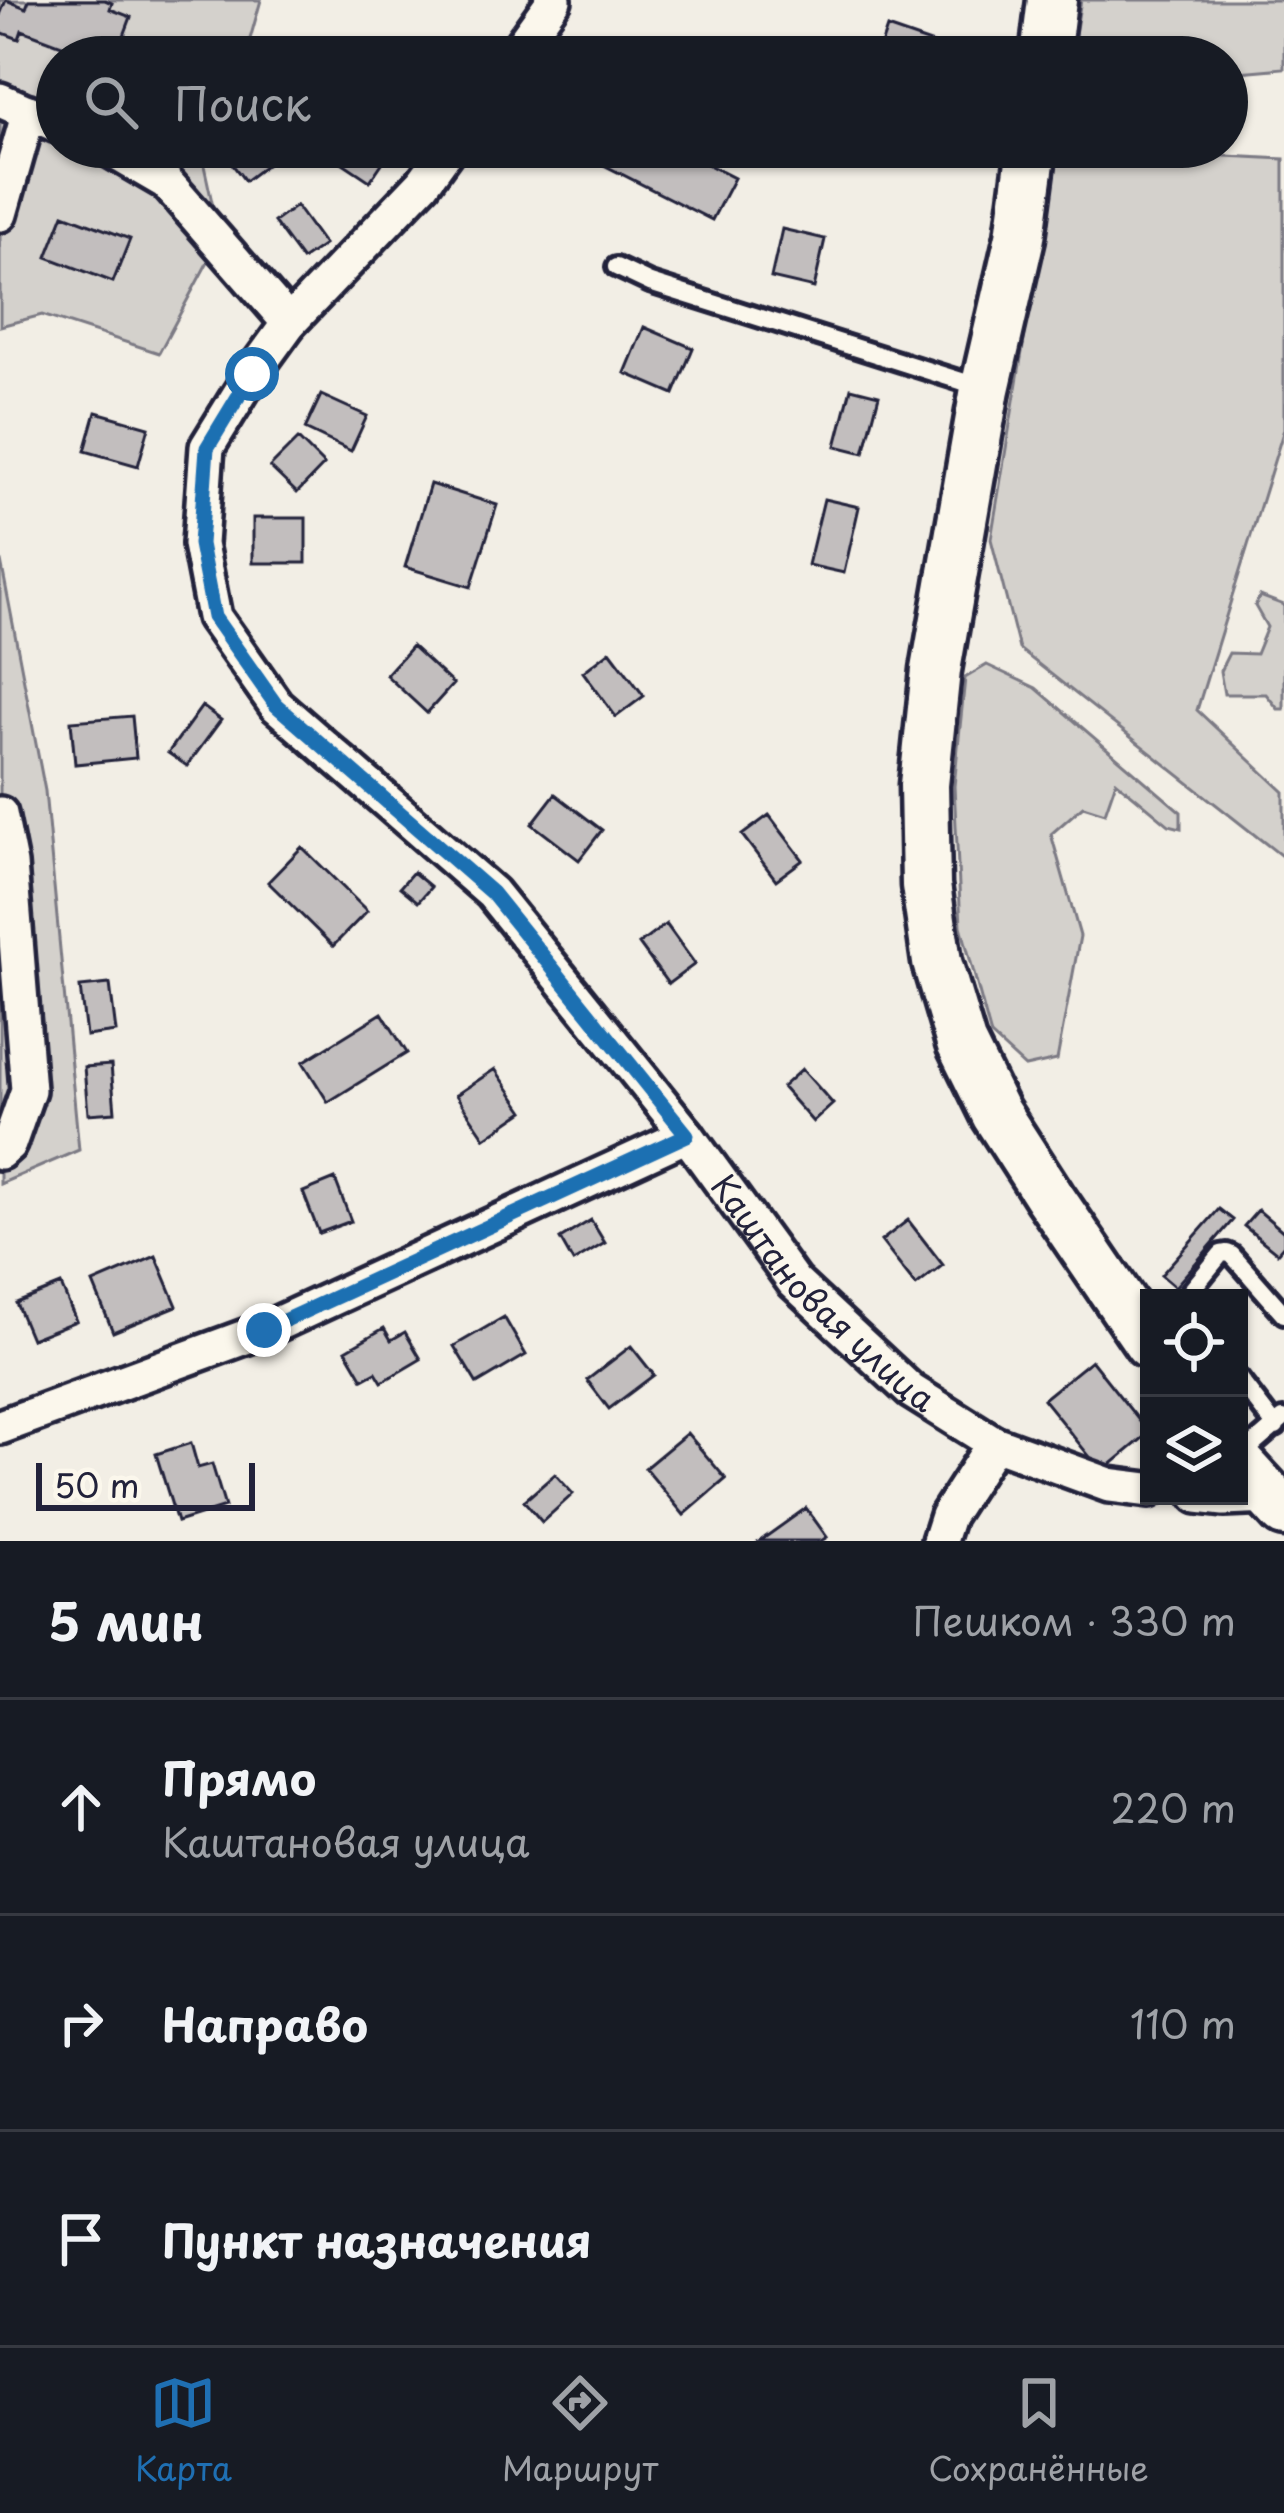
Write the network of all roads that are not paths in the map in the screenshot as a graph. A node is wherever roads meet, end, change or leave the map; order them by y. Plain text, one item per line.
1 (554, 0) edge
2 (1052, 0) edge
3 (528, 36) edge
4 (1048, 36) edge
5 (28, 113) edge
6 (142, 168) edge
7 (434, 168) edge
8 (1029, 168) edge
9 (0, 214) edge
10 (616, 267) dead end
11 (289, 323) junction
12 (985, 389) junction
13 (0, 814) edge
14 (687, 1135) junction
15 (0, 1151) edge
16 (1192, 1289) edge
17 (1284, 1314) edge
18 (1140, 1330) edge
19 (1248, 1389) edge
20 (1280, 1423) edge
21 (0, 1427) edge
22 (994, 1443) junction
23 (1258, 1482) edge
24 (1140, 1489) edge
25 (939, 1541) edge

1 - 3 street
2 - 4 main road
5 - 9 street
6 - 11 street
7 - 11 street, Каштановая улица
8 - 12 main road
10 - 12 lane
11 - 14 street, Каштановая улица
12 - 18 main road
13 - 15 street
14 - 21 street
14 - 22 street, Каштановая улица
16 - 17 lane
19 - 20 lane
20 - 23 lane
22 - 24 street, Каштановая улица
22 - 25 street

